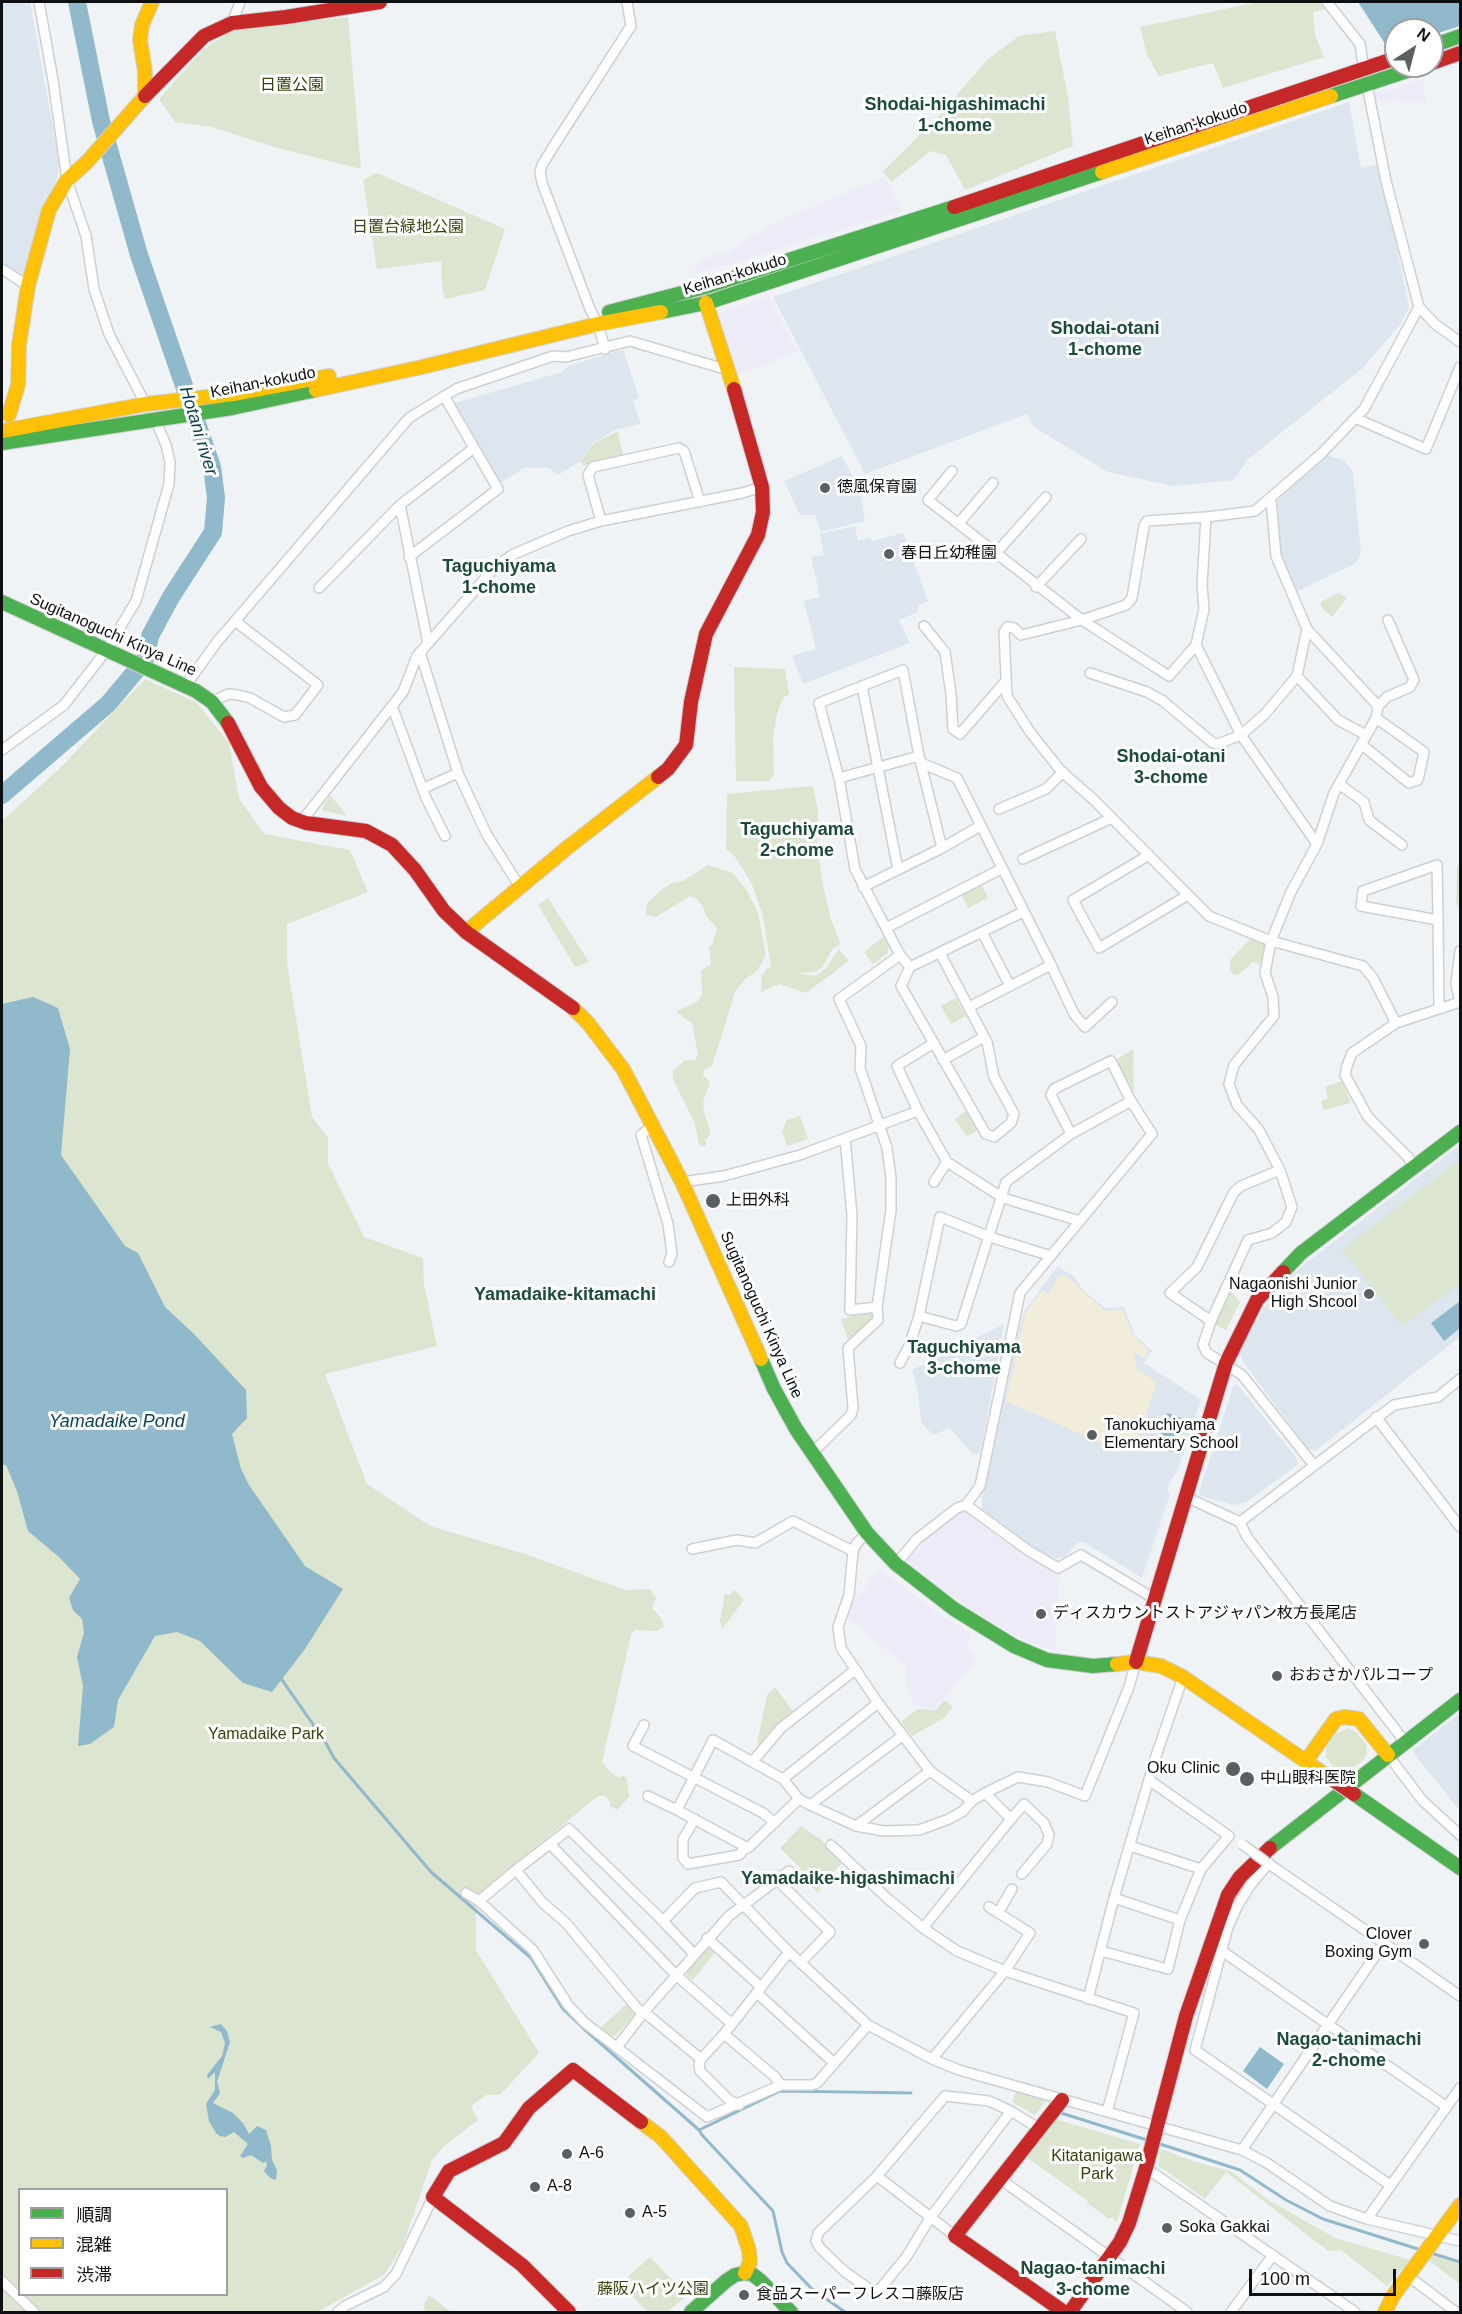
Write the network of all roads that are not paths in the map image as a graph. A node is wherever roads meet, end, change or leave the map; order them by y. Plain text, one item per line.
1 (39, 2) edge
2 (152, 2) edge
3 (240, 2) edge
4 (380, 2) edge
5 (627, 2) edge
6 (1327, 2) edge
7 (232, 23) junction
8 (1461, 36) edge
9 (1444, 42) edge
10 (1461, 53) edge
11 (1444, 59) edge
12 (1384, 62) edge
13 (1364, 70) junction
14 (1387, 78) edge
15 (1366, 85) junction
16 (146, 96) junction
17 (67, 180) junction
18 (2, 268) edge
19 (28, 286) junction
20 (706, 303) junction
21 (1419, 307) junction
22 (596, 320) junction
23 (1461, 342) edge
24 (605, 349) junction
25 (1461, 368) edge
26 (728, 370) junction
27 (444, 396) junction
28 (151, 404) junction
29 (9, 415) dead end
30 (1355, 418) junction
31 (160, 419) junction
32 (2, 431) edge
33 (2, 443) edge
34 (474, 448) junction
35 (952, 471) dead end
36 (993, 483) dead end
37 (762, 487) junction
38 (1046, 498) dead end
39 (1271, 500) junction
40 (700, 502) junction
41 (400, 505) junction
42 (1206, 518) junction
43 (601, 521) junction
44 (959, 523) junction
45 (1081, 539) dead end
46 (996, 553) junction
47 (409, 557) junction
48 (1036, 586) junction
49 (319, 588) dead end
50 (2, 602) edge
51 (1082, 620) junction
52 (1388, 620) dead end
53 (235, 621) junction
54 (924, 626) dead end
55 (1307, 628) junction
56 (428, 643) junction
57 (1196, 645) junction
58 (420, 652) junction
59 (111, 653) junction
60 (1090, 673) dead end
61 (1297, 676) junction
62 (1005, 682) junction
63 (182, 684) junction
64 (862, 686) junction
65 (212, 702) junction
66 (392, 706) junction
67 (1378, 706) junction
68 (1376, 718) junction
69 (1241, 735) junction
70 (1364, 740) junction
71 (2, 750) edge
72 (920, 760) junction
73 (879, 767) junction
74 (1063, 772) junction
75 (458, 773) junction
76 (839, 778) junction
77 (1339, 784) junction
78 (424, 788) junction
79 (999, 809) dead end
80 (1112, 818) junction
81 (301, 822) junction
82 (980, 826) junction
83 (445, 836) dead end
84 (1317, 844) junction
85 (1402, 845) dead end
86 (942, 848) junction
87 (1149, 855) junction
88 (1023, 859) dead end
89 (1001, 868) junction
90 (898, 870) junction
91 (520, 887) junction
92 (863, 887) junction
93 (1188, 895) junction
94 (1023, 912) junction
95 (1438, 920) junction
96 (886, 928) junction
97 (466, 932) junction
98 (982, 932) junction
99 (1271, 941) junction
100 (1461, 951) edge
101 (940, 953) junction
102 (900, 954) junction
103 (1051, 965) junction
104 (910, 967) junction
105 (1010, 986) junction
106 (1112, 1002) dead end
107 (1460, 1003) edge
108 (969, 1007) junction
109 (1439, 1008) junction
110 (1396, 1023) junction
111 (984, 1037) junction
112 (934, 1044) junction
113 (943, 1060) junction
114 (1131, 1101) junction
115 (918, 1111) junction
116 (880, 1125) junction
117 (652, 1126) junction
118 (1461, 1132) edge
119 (1071, 1134) junction
120 (845, 1138) junction
121 (946, 1162) junction
122 (1413, 1166) junction
123 (1280, 1170) junction
124 (681, 1182) junction
125 (934, 1182) dead end
126 (1002, 1197) junction
127 (1080, 1221) junction
128 (990, 1237) junction
129 (1051, 1256) junction
130 (669, 1262) dead end
131 (878, 1307) junction
132 (919, 1316) junction
133 (1211, 1321) junction
134 (900, 1363) dead end
135 (1226, 1363) junction
136 (1461, 1379) edge
137 (1376, 1417) junction
138 (812, 1453) junction
139 (1313, 1464) junction
140 (1186, 1497) junction
141 (966, 1505) junction
142 (1240, 1522) junction
143 (1461, 1527) edge
144 (867, 1533) junction
145 (692, 1549) dead end
146 (854, 1551) junction
147 (896, 1564) junction
148 (1155, 1599) junction
149 (1136, 1662) junction
150 (855, 1670) junction
151 (1183, 1677) junction
152 (1461, 1700) edge
153 (878, 1703) junction
154 (644, 1725) dead end
155 (902, 1736) junction
156 (1405, 1742) junction
157 (1388, 1755) junction
158 (753, 1761) junction
159 (1306, 1761) junction
160 (930, 1771) junction
161 (694, 1778) junction
162 (783, 1779) junction
163 (1149, 1780) junction
164 (985, 1793) junction
165 (648, 1796) dead end
166 (800, 1799) junction
167 (972, 1801) junction
168 (810, 1805) junction
169 (677, 1810) junction
170 (694, 1819) junction
171 (1011, 1819) junction
172 (775, 1822) junction
173 (856, 1826) junction
174 (1461, 1835) edge
175 (1229, 1836) junction
176 (550, 1845) junction
177 (831, 1845) dead end
178 (1130, 1846) junction
179 (746, 1847) junction
180 (1268, 1863) junction
181 (1461, 1868) edge
182 (1201, 1869) junction
183 (516, 1870) junction
184 (789, 1871) dead end
185 (1022, 1874) dead end
186 (777, 1880) junction
187 (1012, 1889) dead end
188 (466, 1893) dead end
189 (1114, 1898) junction
190 (479, 1901) junction
191 (744, 1906) junction
192 (1180, 1920) junction
193 (663, 1921) junction
194 (923, 1928) junction
195 (707, 1938) junction
196 (1384, 1943) junction
197 (1101, 1951) junction
198 (1222, 1951) junction
199 (789, 1952) junction
200 (694, 1954) junction
201 (800, 1962) junction
202 (1005, 1971) junction
203 (676, 1975) junction
204 (759, 1990) junction
205 (1461, 1996) edge
206 (1088, 1999) junction
207 (643, 2013) junction
208 (732, 2024) junction
209 (868, 2025) junction
210 (1328, 2025) junction
211 (724, 2034) junction
212 (617, 2047) junction
213 (701, 2058) junction
214 (932, 2059) junction
215 (834, 2063) junction
216 (781, 2085) junction
217 (1461, 2088) edge
218 (1062, 2100) junction
219 (1272, 2104) junction
220 (739, 2105) junction
221 (1447, 2107) junction
222 (1011, 2111) junction
223 (1107, 2112) junction
224 (1038, 2128) junction
225 (1154, 2135) junction
226 (1242, 2150) junction
227 (1146, 2168) junction
228 (877, 2176) junction
229 (1000, 2179) junction
230 (1390, 2185) junction
231 (433, 2197) junction
232 (1461, 2205) edge
233 (930, 2218) junction
234 (1367, 2219) junction
235 (1439, 2235) junction
236 (955, 2236) junction
237 (1461, 2241) edge
238 (1273, 2256) junction
239 (1109, 2258) junction
240 (1411, 2272) junction
241 (745, 2273) junction
242 (2, 2281) edge
243 (1445, 2309) edge
244 (34, 2313) edge
245 (338, 2313) edge
246 (569, 2313) edge
247 (691, 2313) edge
248 (791, 2313) edge
249 (1064, 2313) edge
250 (1070, 2313) edge
251 (1186, 2313) edge
252 (1231, 2313) edge
253 (1355, 2313) edge
254 (1385, 2313) edge
255 (1456, 2313) edge

1 - 17 street
2 - 16 main road
3 - 7 street
4 - 7 main road
5 - 22 street
6 - 13 street
7 - 16 main road
8 - 9 main road
10 - 11 main road
12 - 13 main road, Keihan-kokudo
13 - 22 main road, Keihan-kokudo
14 - 15 main road, Keihan-kokudo
15 - 20 main road, Keihan-kokudo
15 - 21 street
16 - 17 main road
17 - 19 main road
17 - 28 street
18 - 19 street
19 - 29 main road
20 - 22 main road, Keihan-kokudo
20 - 26 main road
21 - 23 street
21 - 30 street
22 - 24 street
22 - 28 main road, Keihan-kokudo
22 - 31 main road, Keihan-kokudo
24 - 26 street
24 - 27 street
25 - 30 street
26 - 37 main road
27 - 34 street
27 - 53 street
28 - 31 street
28 - 32 main road, Keihan-kokudo
30 - 39 street
31 - 33 main road, Keihan-kokudo
31 - 59 street
34 - 41 street
34 - 47 street
35 - 44 street
36 - 44 street
37 - 40 street
37 - 91 main road
38 - 46 street
39 - 42 street
39 - 55 street
40 - 43 street
40 - 43 street
41 - 47 street
41 - 49 street
42 - 51 street
42 - 57 street
43 - 56 street
44 - 46 street
45 - 48 street
46 - 48 street
47 - 56 street
48 - 51 street
50 - 59 main road, Sugitanoguchi Kinya Line
51 - 57 street
51 - 62 street
52 - 67 street
53 - 63 street
53 - 65 street
54 - 62 street
55 - 61 street
55 - 67 street
56 - 58 street
57 - 69 street
58 - 66 street
58 - 75 street
59 - 63 main road, Sugitanoguchi Kinya Line
59 - 71 street
60 - 69 street
61 - 69 street
61 - 70 street
62 - 74 street
63 - 65 main road, Sugitanoguchi Kinya Line
64 - 72 street
64 - 73 street
64 - 76 street
65 - 81 main road, Sugitanoguchi Kinya Line
66 - 78 street
66 - 81 street
67 - 68 street
68 - 70 street
68 - 70 street
69 - 84 street
70 - 77 street
72 - 73 street
72 - 82 street
72 - 86 street
73 - 76 street
73 - 90 street
74 - 79 street
74 - 80 street
75 - 78 street
75 - 91 street
76 - 92 street
77 - 84 street
77 - 85 street
78 - 83 street
80 - 87 street
80 - 88 street
81 - 97 main road, Sugitanoguchi Kinya Line
82 - 86 street
82 - 89 street
84 - 99 street
86 - 90 street
87 - 93 street
87 - 93 street
89 - 94 street
89 - 96 street
90 - 92 street
91 - 97 main road
92 - 96 street
93 - 99 street
94 - 98 street
94 - 103 street
95 - 95 street
95 - 109 street
96 - 102 street
97 - 117 main road, Sugitanoguchi Kinya Line
98 - 101 street
98 - 105 street
99 - 110 street
99 - 123 street
100 - 107 street
101 - 104 street
101 - 108 street
102 - 104 street
102 - 116 street
103 - 105 street
103 - 106 street
104 - 112 street
105 - 108 street
107 - 109 street
108 - 111 street
109 - 110 street
110 - 122 street
111 - 113 street
111 - 113 street
112 - 113 street
112 - 115 street
114 - 119 street
114 - 119 street
114 - 127 street
115 - 116 street
115 - 121 street
116 - 120 street
116 - 131 street
117 - 124 main road, Sugitanoguchi Kinya Line
117 - 130 street
118 - 122 main road
119 - 126 street
120 - 124 street
120 - 131 street
121 - 125 street
121 - 126 street
122 - 135 main road
123 - 133 street
123 - 133 street
124 - 138 main road, Sugitanoguchi Kinya Line
126 - 127 street
126 - 128 street
127 - 129 street
128 - 129 street
128 - 132 street
128 - 132 street
129 - 141 street
131 - 138 street
132 - 134 street
133 - 135 street
135 - 139 street
135 - 140 main road
136 - 137 street
137 - 139 street
137 - 143 street
138 - 144 main road, Sugitanoguchi Kinya Line
139 - 142 street
140 - 142 street
140 - 148 main road
141 - 147 street
141 - 148 street
142 - 156 street
144 - 146 street
144 - 147 main road, Sugitanoguchi Kinya Line
145 - 146 street
146 - 150 street
147 - 149 main road, Sugitanoguchi Kinya Line
148 - 149 main road
149 - 151 main road, Sugitanoguchi Kinya Line
149 - 164 street
150 - 153 street
150 - 158 street
151 - 159 main road, Sugitanoguchi Kinya Line
151 - 163 street
152 - 156 main road
153 - 155 street
153 - 162 street
154 - 161 street
155 - 160 street
155 - 168 street
156 - 157 main road
157 - 159 main road
157 - 174 street
157 - 225 main road
158 - 161 street
158 - 162 street
159 - 181 main road, Sugitanoguchi Kinya Line, bridge
160 - 167 street
160 - 173 street
161 - 169 street
161 - 172 street
162 - 166 street
163 - 175 street
163 - 178 street
164 - 167 street
164 - 171 street
165 - 169 street
166 - 168 street
166 - 172 street
167 - 173 street
168 - 173 street
169 - 170 street
170 - 179 street
170 - 179 street
171 - 185 street
171 - 194 street
172 - 179 street
175 - 180 street, bridge
175 - 182 street
176 - 183 street
176 - 193 street
176 - 203 street
177 - 194 street
178 - 182 street
178 - 189 street
180 - 196 street
180 - 198 street
182 - 192 street
183 - 190 street
183 - 207 street
184 - 186 street
186 - 191 street
186 - 201 street
187 - 202 street
188 - 190 street
189 - 192 street
189 - 197 street
190 - 212 street
191 - 193 street
191 - 195 street
191 - 199 street
192 - 197 street
193 - 200 street
194 - 202 street
195 - 200 street
195 - 204 street
196 - 205 street
196 - 210 street
197 - 206 street
198 - 210 street
198 - 219 street
199 - 201 street
199 - 204 street
200 - 203 street
201 - 209 street
202 - 206 street
202 - 214 street
203 - 207 street
203 - 208 street
204 - 208 street
204 - 215 street
206 - 223 street
207 - 212 street
207 - 213 street
208 - 211 street
209 - 214 street
209 - 215 street
210 - 219 street
210 - 221 street
211 - 213 street
211 - 216 street
212 - 220 street
213 - 220 street
214 - 218 street
215 - 216 street
216 - 220 street
217 - 221 street
218 - 223 street
218 - 224 main road
219 - 226 street
219 - 230 street
221 - 230 street
222 - 224 street
222 - 228 street
222 - 233 street
223 - 225 street
224 - 229 main road
225 - 226 street
225 - 227 main road
226 - 234 street
227 - 238 street
227 - 239 main road
228 - 233 street
228 - 233 street
229 - 236 main road
229 - 239 street
230 - 234 street
231 - 241 main road
231 - 245 street
231 - 246 main road
232 - 235 main road
233 - 236 street
234 - 235 street
235 - 237 street
235 - 240 main road
236 - 249 main road
238 - 252 street
238 - 253 street
239 - 250 main road
239 - 251 street
240 - 243 street
240 - 254 main road
241 - 247 main road
241 - 248 main road
242 - 244 street
243 - 255 street

